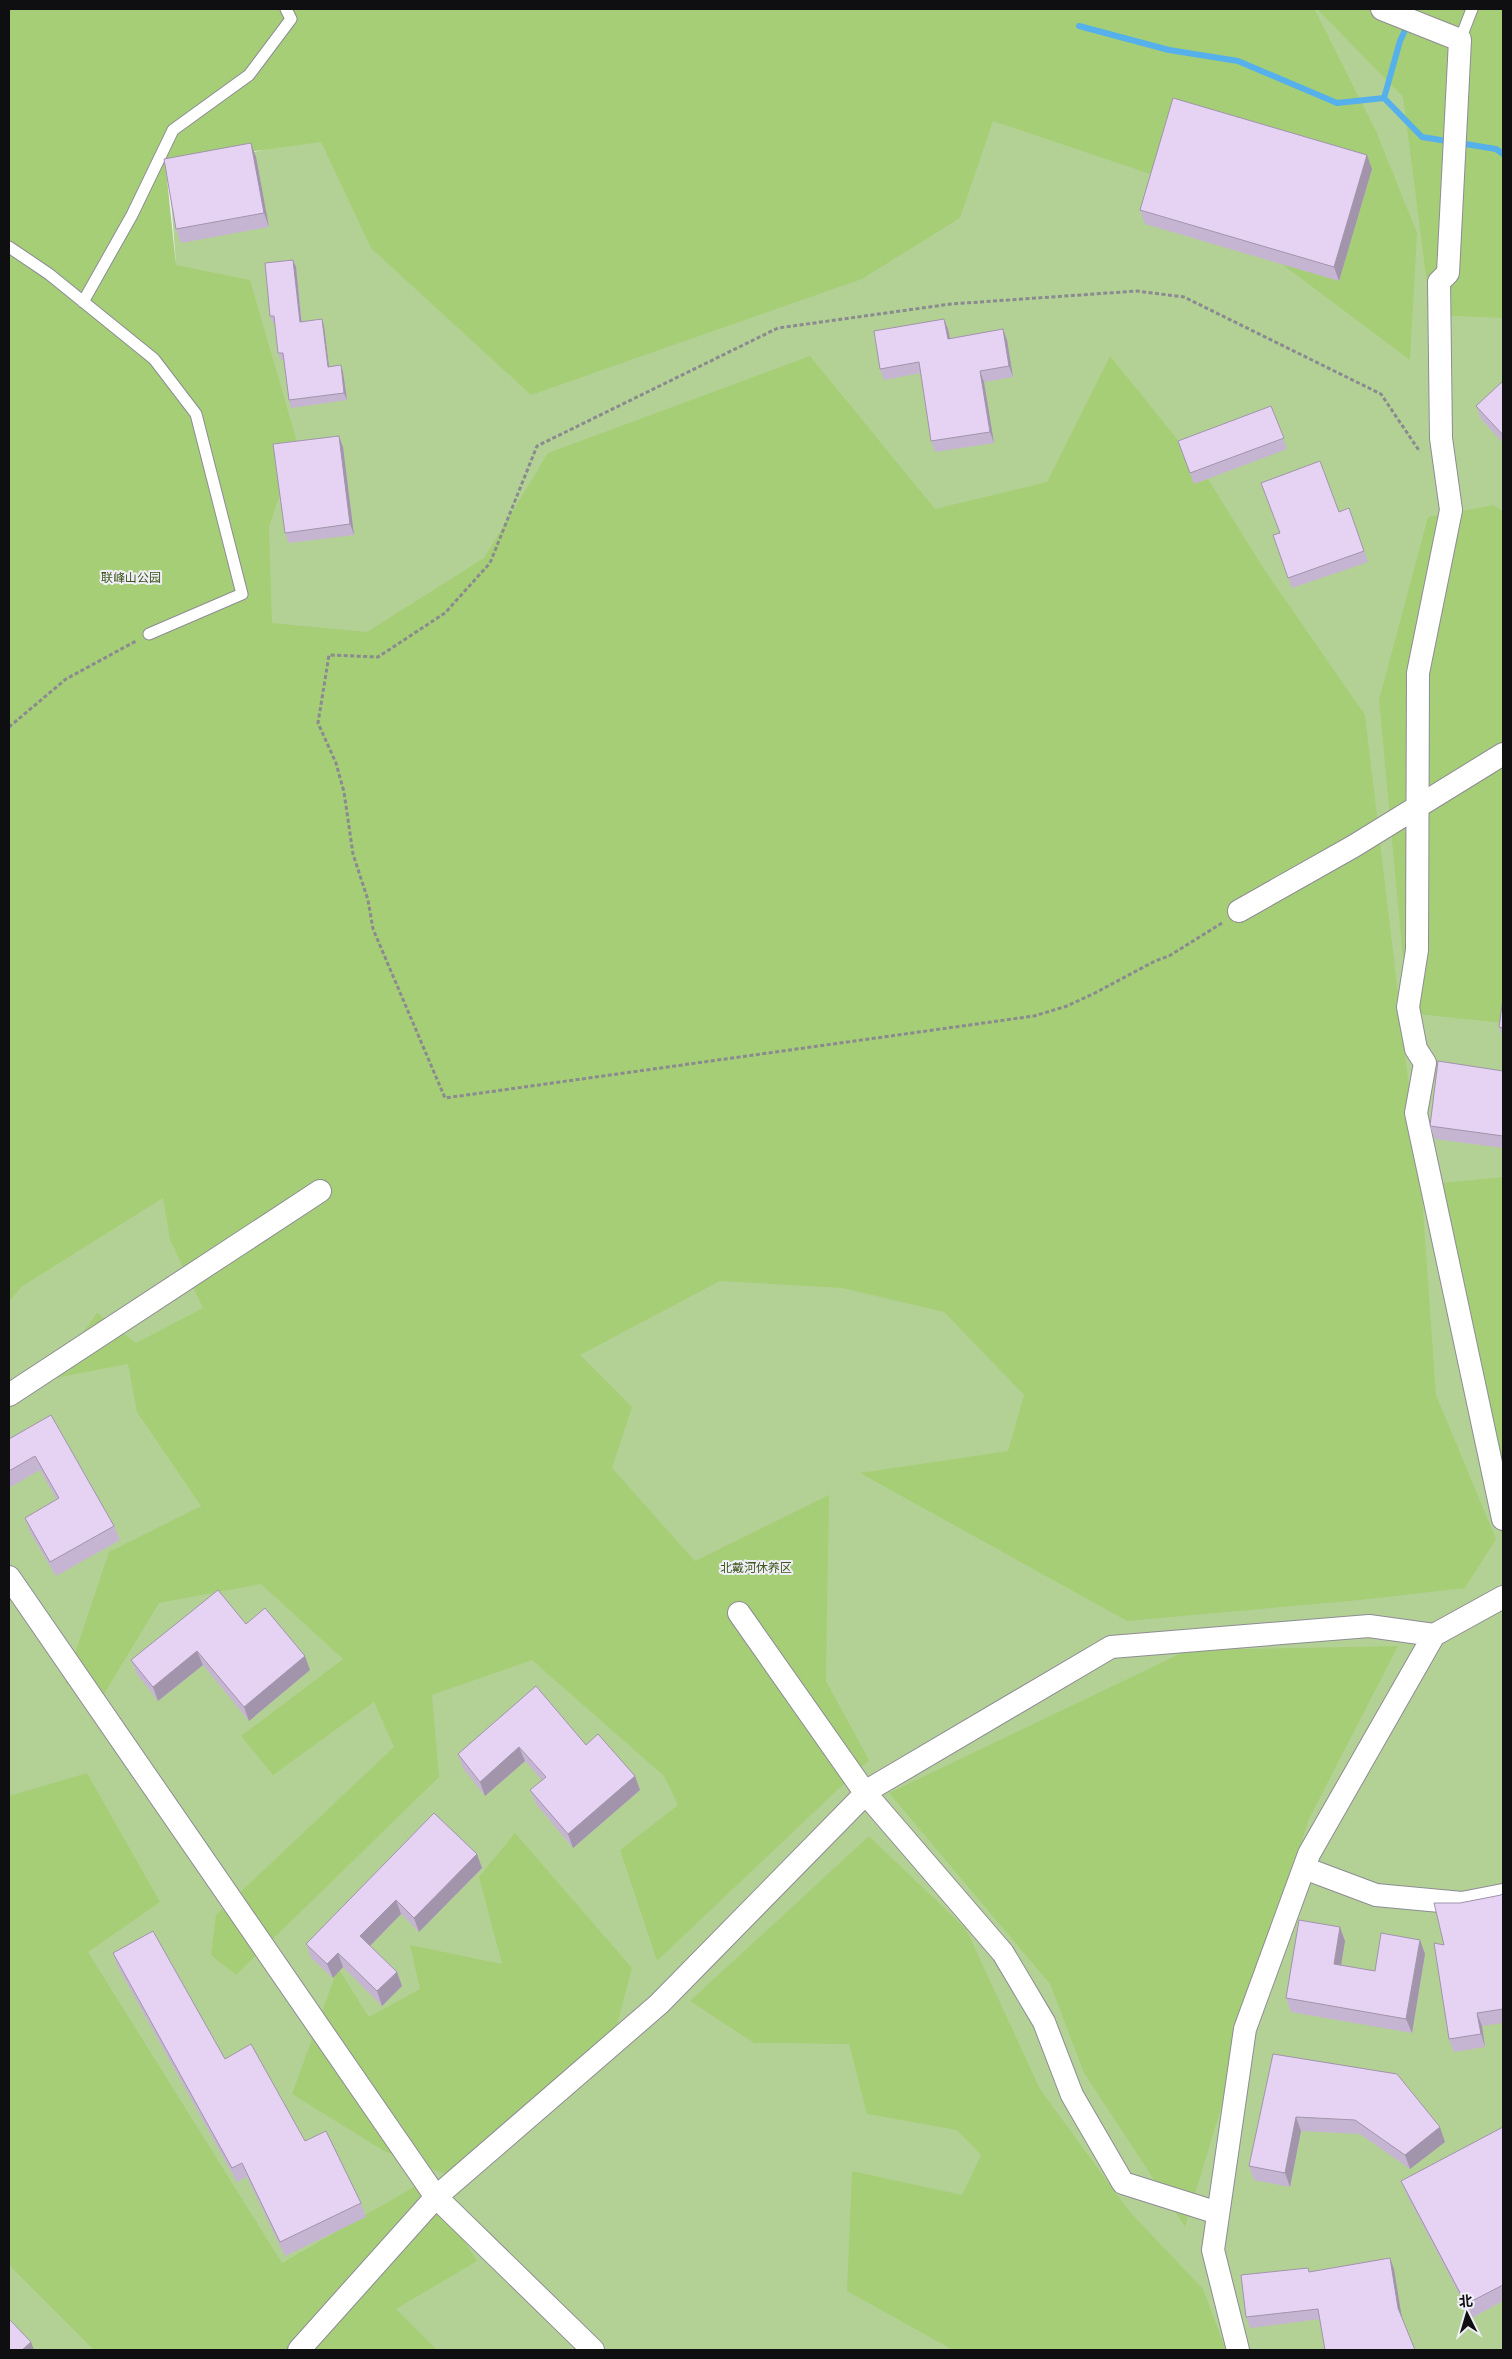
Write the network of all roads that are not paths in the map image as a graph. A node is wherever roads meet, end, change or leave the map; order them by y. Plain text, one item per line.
1 (286, 9) edge
2 (1472, 9) edge
3 (1383, 10) edge
4 (1460, 40) junction
5 (9, 246) edge
6 (83, 302) junction
7 (149, 634) road end
8 (1503, 754) edge
9 (1417, 807) junction
10 (1239, 911) road end
11 (320, 1192) dead end
12 (9, 1395) edge
13 (1503, 1519) edge
14 (9, 1577) edge
15 (1503, 1598) edge
16 (739, 1613) dead end
17 (1434, 1635) junction
18 (866, 1794) junction
19 (1304, 1868) junction
20 (1503, 1895) edge
21 (436, 2197) junction
22 (1218, 2213) junction
23 (299, 2350) edge
24 (593, 2350) edge
25 (1238, 2350) edge

1 - 6 lane
2 - 4 lane
3 - 4 street
4 - 9 street
5 - 6 lane
6 - 7 lane
8 - 9 street
9 - 10 street
9 - 13 street
11 - 12 street
14 - 21 street
15 - 17 street
16 - 18 street
17 - 18 street
17 - 19 street
18 - 21 street
18 - 22 street
19 - 20 street
19 - 22 street
21 - 23 street
21 - 24 street
22 - 25 street

